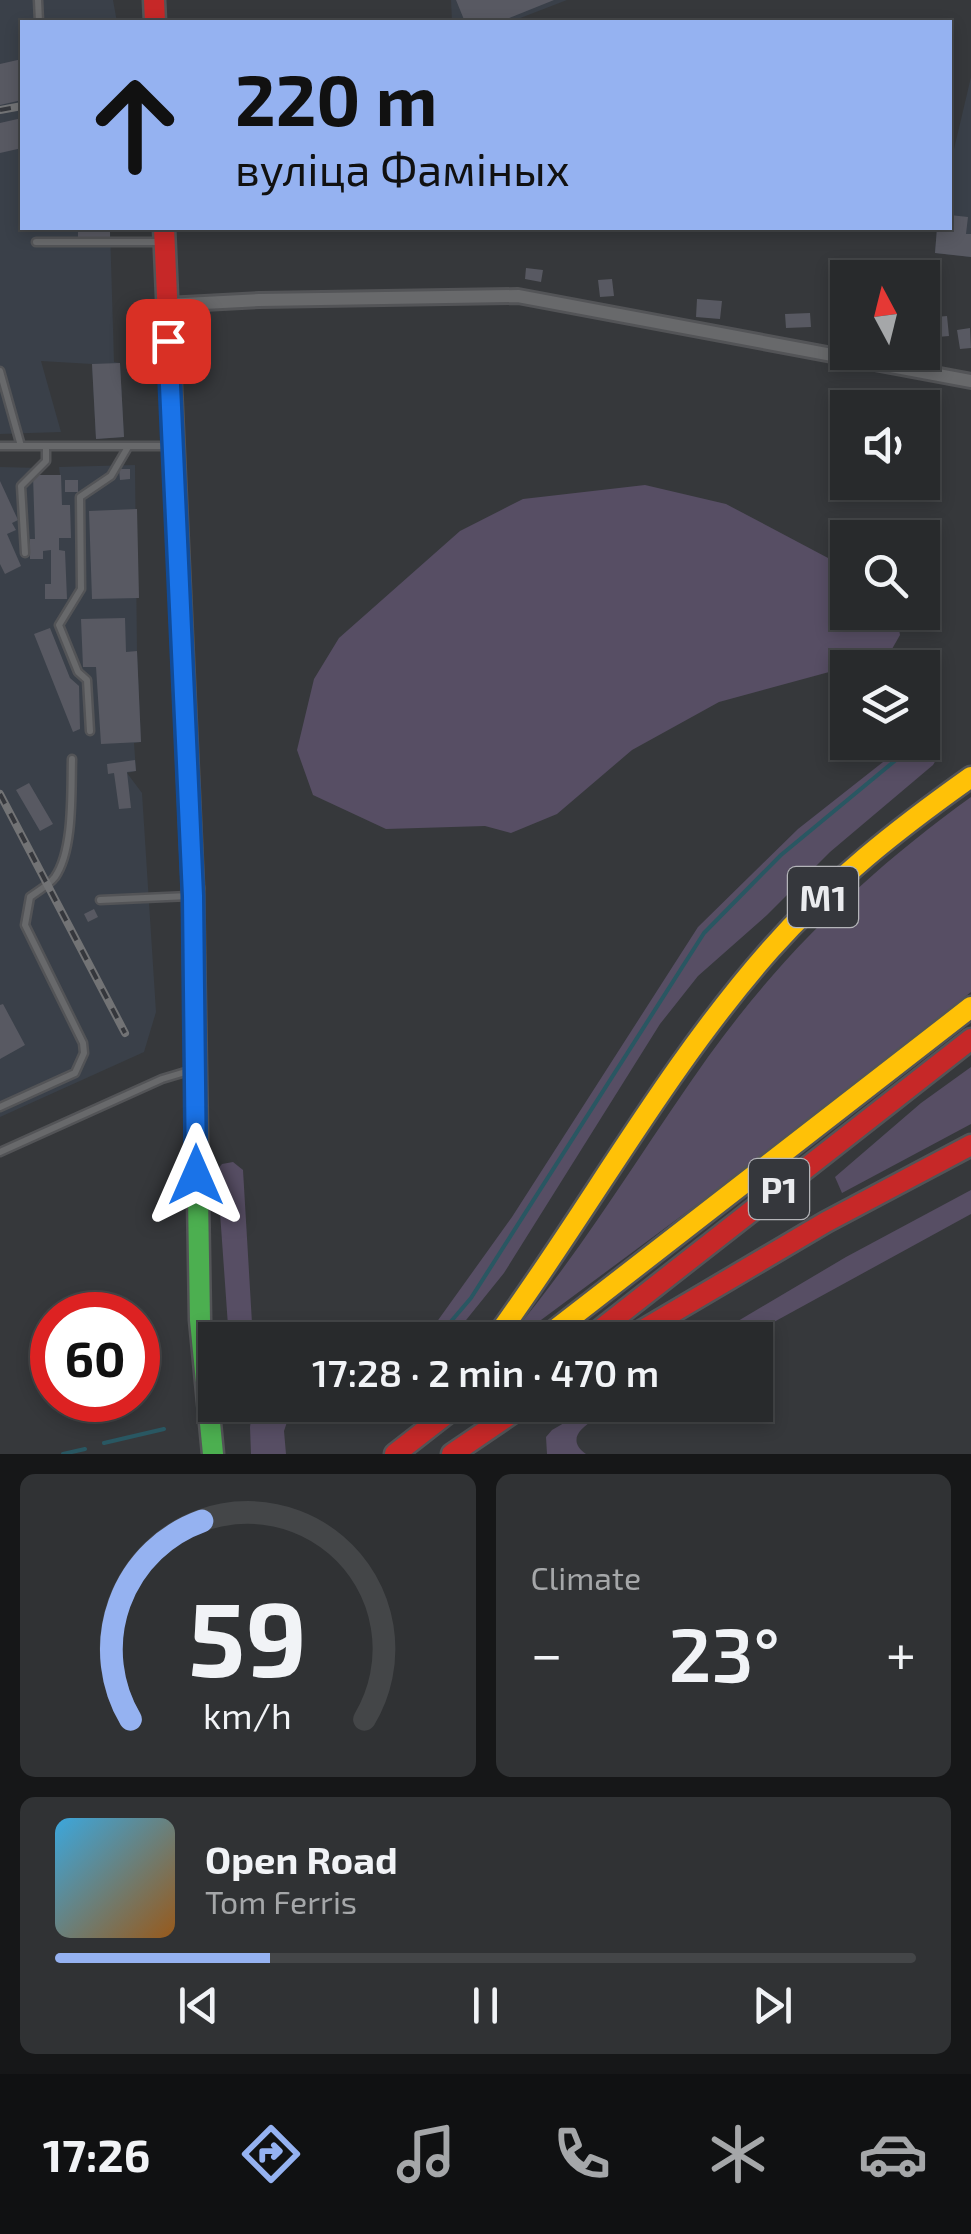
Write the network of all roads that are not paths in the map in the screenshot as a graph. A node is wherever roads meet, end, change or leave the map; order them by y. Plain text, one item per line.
1 (164, 235) edge
2 (36, 242) dead end
3 (166, 306) junction
4 (0, 371) edge
5 (971, 380) edge
6 (4, 396) edge
7 (0, 446) edge
8 (21, 446) junction
9 (46, 446) junction
10 (173, 446) junction
11 (128, 447) junction
12 (24, 553) dead end
13 (90, 731) dead end
14 (72, 758) dead end
15 (971, 776) edge
16 (193, 896) junction
17 (100, 900) dead end
18 (971, 1007) edge
19 (971, 1039) edge
20 (196, 1070) junction
21 (0, 1107) edge
22 (971, 1145) edge
23 (0, 1152) edge
24 (508, 1322) edge
25 (565, 1322) edge
26 (610, 1322) edge
27 (657, 1322) edge
28 (414, 1422) edge
29 (436, 1422) edge
30 (482, 1422) edge
31 (499, 1422) edge
32 (213, 1454) edge
33 (380, 1454) edge
34 (395, 1454) edge
35 (440, 1454) edge
36 (452, 1454) edge

1 - 2 lane
1 - 3 main road
3 - 5 street
3 - 10 main road
4 - 6 lane
6 - 8 lane
7 - 8 lane
8 - 9 lane
9 - 11 lane
9 - 12 lane
10 - 11 lane
10 - 16 main road
11 - 13 lane
14 - 21 lane
15 - 24 main road, М1
16 - 17 lane
16 - 20 main road
18 - 25 main road, Р1
19 - 26 main road, Р1
20 - 23 lane
20 - 32 main road
22 - 27 main road
28 - 33 main road
29 - 34 main road
30 - 35 main road
31 - 36 main road

